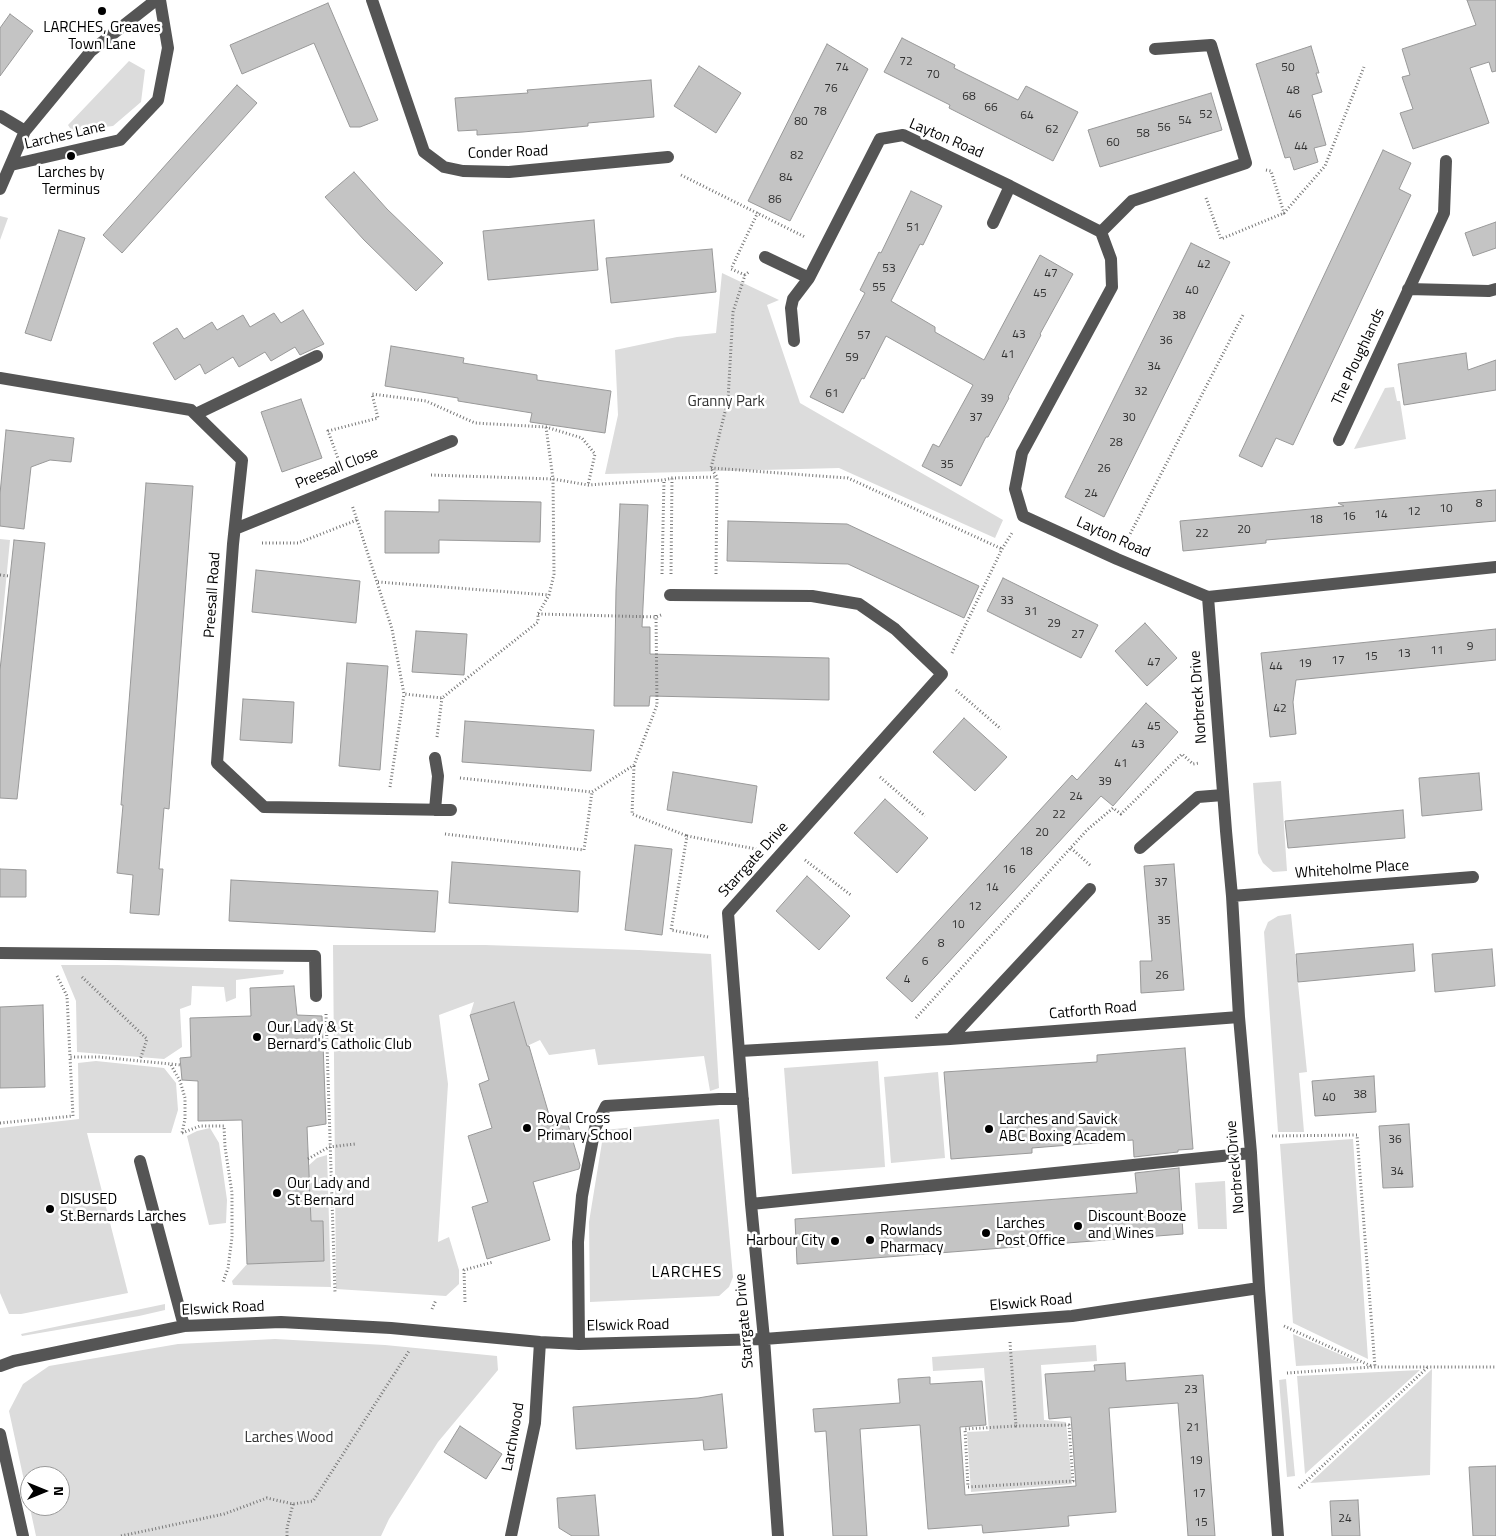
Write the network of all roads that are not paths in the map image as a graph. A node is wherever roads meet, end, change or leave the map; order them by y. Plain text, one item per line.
1 (156, 0) edge
2 (160, 0) edge
3 (372, 0) edge
4 (1155, 49) dead end
5 (0, 116) edge
6 (26, 131) junction
7 (668, 157) road end
8 (1446, 161) dead end
9 (12, 165) junction
10 (1010, 186) junction
11 (0, 189) edge
12 (993, 222) dead end
13 (1101, 232) junction
14 (765, 257) road end
15 (809, 278) junction
16 (1408, 289) junction
17 (1496, 289) edge
18 (794, 341) dead end
19 (318, 356) dead end
20 (0, 378) edge
21 (196, 414) junction
22 (1339, 440) dead end
23 (452, 441) dead end
24 (235, 529) junction
25 (1496, 567) edge
26 (670, 595) road end
27 (1208, 597) junction
28 (435, 758) road end
29 (1223, 795) junction
30 (435, 810) junction
31 (451, 810) dead end
32 (1140, 848) dead end
33 (1473, 877) dead end
34 (1090, 889) dead end
35 (1232, 896) junction
36 (0, 953) edge
37 (316, 996) road end
38 (1239, 1017) junction
39 (950, 1039) junction
40 (740, 1051) junction
41 (743, 1099) junction
42 (1251, 1146) junction
43 (140, 1161) dead end
44 (751, 1204) junction
45 (1259, 1288) junction
46 (184, 1326) junction
47 (764, 1339) junction
48 (540, 1342) junction
49 (579, 1344) junction
50 (0, 1366) edge
51 (0, 1434) edge
52 (23, 1536) edge
53 (511, 1536) edge
54 (778, 1536) edge
55 (1278, 1536) edge

1 - 6 street, Larches Lane
2 - 9 street, Larches Lane
3 - 7 street, Conder Road
4 - 13 street
5 - 6 street
6 - 9 street, Larches Lane
8 - 16 street, The Ploughlands
9 - 11 street, Larches Lane
10 - 12 street
10 - 13 street, Layton Road
10 - 15 street, Layton Road
13 - 27 street, Layton Road
14 - 15 street
15 - 18 street, Layton Road
16 - 17 street
16 - 22 street, The Ploughlands
19 - 21 street
20 - 21 street, Preesall Road
21 - 24 street, Preesall Road
23 - 24 street, Preesall Close
24 - 30 street, Preesall Road
25 - 27 street, Layton Road
26 - 40 street, Starrgate Drive
27 - 29 street, Norbreck Drive
28 - 30 street
29 - 32 street
29 - 35 street, Norbreck Drive
30 - 31 street, Preesall Road
33 - 35 street, Whiteholme Place
34 - 39 street
35 - 38 street, Norbreck Drive
36 - 37 street
38 - 39 street, Catforth Road
38 - 42 street, Norbreck Drive
39 - 40 street, Catforth Road
40 - 41 street, Starrgate Drive
41 - 44 street, Starrgate Drive
41 - 49 street
42 - 44 street
42 - 45 street, Norbreck Drive
43 - 46 street
44 - 47 street, Starrgate Drive
45 - 47 street, Elswick Road
45 - 55 street, Norbreck Drive
46 - 48 street, Elswick Road
46 - 50 street, Elswick Road
47 - 49 street, Elswick Road
47 - 54 street, Starrgate Drive
48 - 49 street, Elswick Road
48 - 53 street, Larchwood
51 - 52 street

